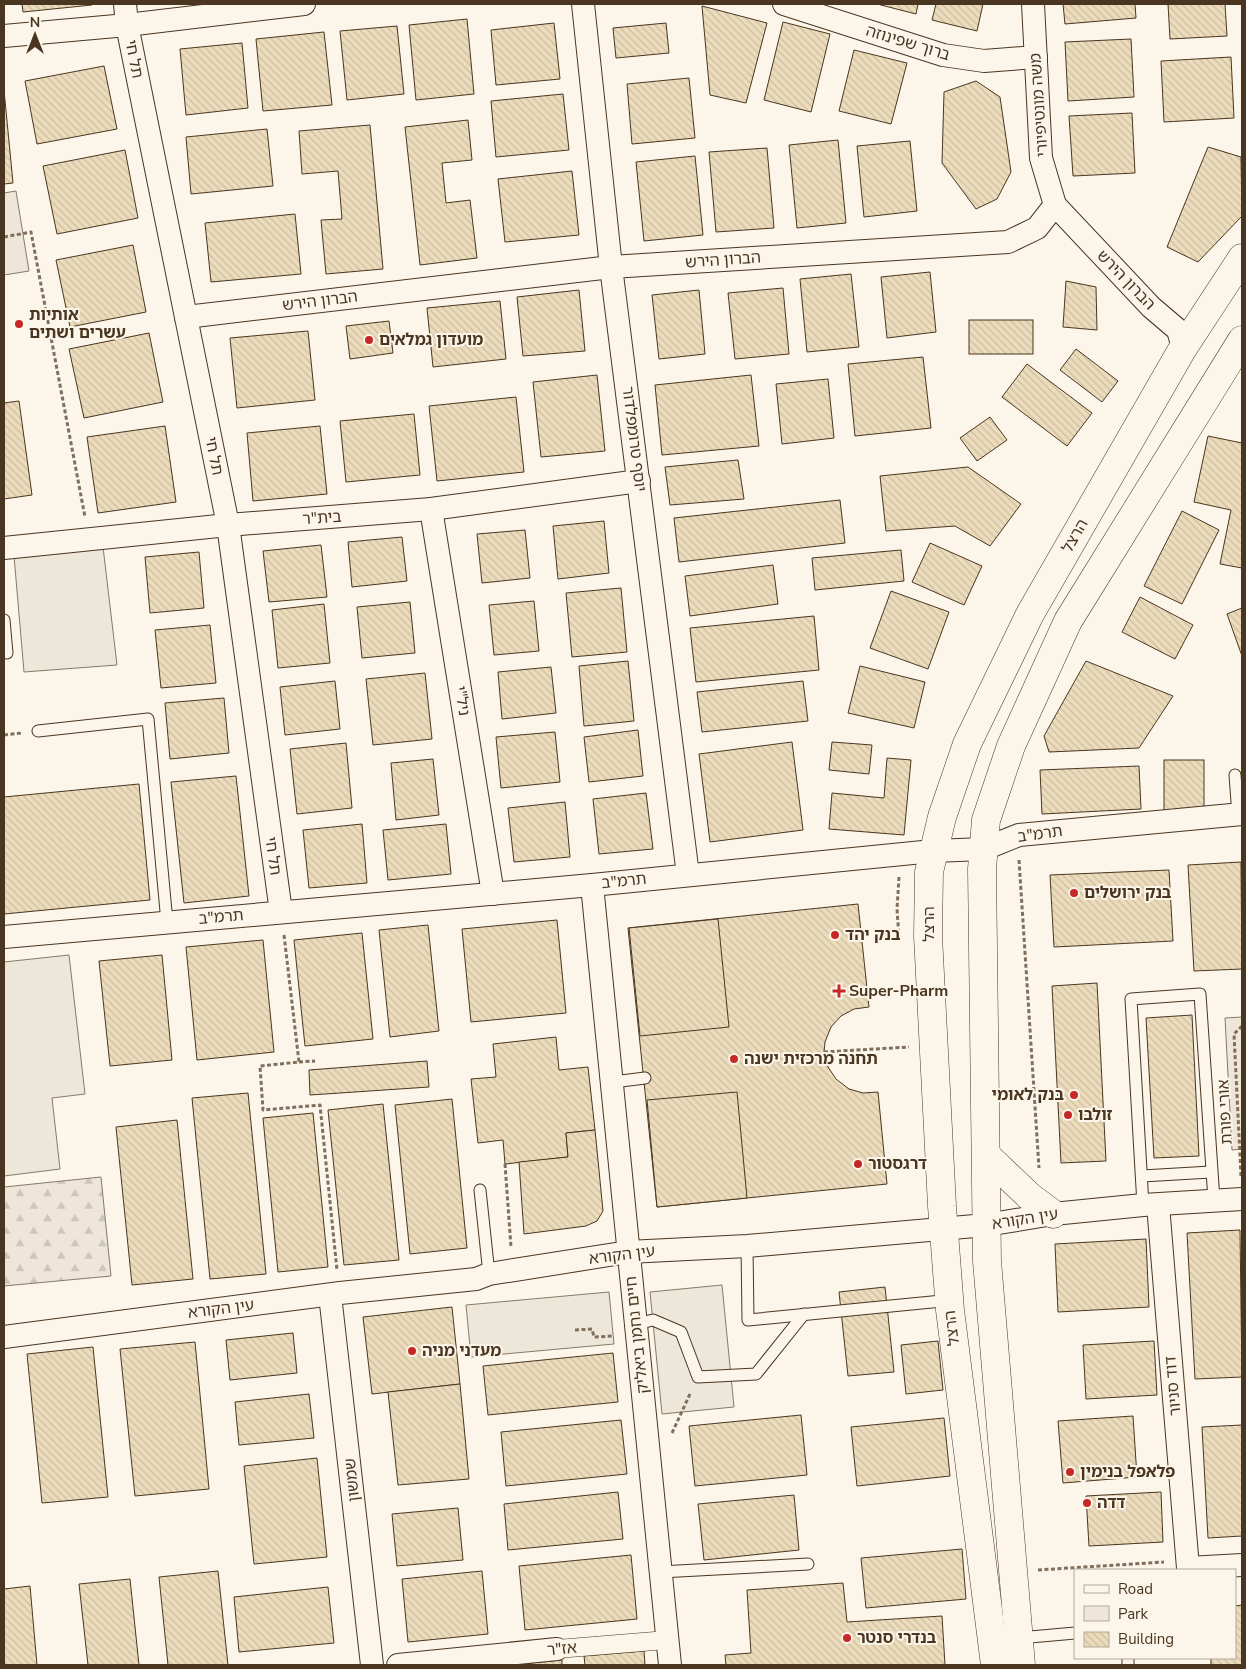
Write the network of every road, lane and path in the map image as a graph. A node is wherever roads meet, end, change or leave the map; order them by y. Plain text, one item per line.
1 (304, 4) edge
2 (582, 4) edge
3 (784, 4) edge
4 (1033, 4) edge
5 (126, 14) edge
6 (4, 36) edge
7 (1036, 57) junction
8 (1055, 205) junction
9 (4, 237) edge
10 (1242, 258) edge
11 (611, 267) junction
12 (186, 316) junction
13 (1242, 340) edge
14 (1183, 348) junction
15 (639, 480) junction
16 (431, 509) junction
17 (228, 525) junction
18 (90, 539) junction
19 (4, 548) edge
20 (4, 620) edge
21 (7, 653) dead end
22 (38, 731) dead end
23 (1235, 775) dead end
24 (1240, 815) edge
25 (1019, 835) junction
26 (984, 849) junction
27 (934, 852) junction
28 (688, 875) junction
29 (592, 885) junction
30 (493, 894) junction
31 (281, 912) junction
32 (167, 922) junction
33 (4, 937) edge
34 (1242, 1026) edge
35 (909, 1048) dead end
36 (824, 1052) dead end
37 (315, 1061) dead end
38 (299, 1062) junction
39 (644, 1078) dead end
40 (613, 1082) junction
41 (986, 1156) junction
42 (505, 1164) dead end
43 (1211, 1172) junction
44 (1142, 1176) junction
45 (480, 1190) dead end
46 (1029, 1196) junction
47 (1242, 1199) edge
48 (1214, 1200) junction
49 (1151, 1205) junction
50 (1053, 1214) junction
51 (986, 1225) junction
52 (944, 1228) junction
53 (747, 1246) junction
54 (628, 1252) junction
55 (512, 1270) junction
56 (489, 1274) junction
57 (335, 1294) junction
58 (950, 1310) junction
59 (804, 1314) junction
60 (575, 1330) dead end
61 (636, 1330) junction
62 (4, 1337) edge
63 (698, 1377) junction
64 (670, 1439) dead end
65 (1163, 1562) dead end
66 (808, 1564) dead end
67 (1242, 1565) edge
68 (660, 1572) junction
69 (1012, 1572) junction
70 (1074, 1633) edge
71 (1018, 1638) junction
72 (667, 1640) junction
73 (557, 1649) joint
74 (372, 1665) edge
75 (398, 1665) edge
76 (670, 1665) edge
77 (995, 1665) edge
78 (1021, 1665) edge

1 - 5 street
2 - 11 street, יוסף טרומפלדור
3 - 7 street, ברוך שפינוזה
4 - 7 street, משה מונטיפיורי
5 - 6 street
5 - 12 street, תל חי
7 - 8 street, משה מונטיפיורי
8 - 11 street, הברון הירש
8 - 14 street, הברון הירש
9 - 18 path
10 - 14 main road, הרצל
11 - 12 street, הברון הירש
11 - 15 street, יוסף טרומפלדור
12 - 17 street, תל חי
13 - 26 main road
14 - 27 main road, הרצל
15 - 16 street, בית"ר
15 - 28 street, יוסף טרומפלדור
16 - 17 street, בית"ר
16 - 30 street, ניל"י
17 - 18 street, בית"ר
17 - 31 street, תל חי
18 - 19 street, בית"ר
20 - 21 lane
22 - 32 lane
23 - 24 lane
24 - 25 street, תרמ"ב
25 - 26 street, תרמ"ב
25 - 46 path
26 - 27 street, תרמ"ב
26 - 41 main road
27 - 28 street, תרמ"ב
27 - 52 main road, הרצל
28 - 29 street, תרמ"ב
29 - 30 street, תרמ"ב
29 - 40 street, חיים נחמן ביאליק
30 - 31 street, תרמ"ב
31 - 32 street, תרמ"ב
31 - 38 path
32 - 33 street, תרמ"ב
34 - 47 path, אורי פורת
35 - 36 path
37 - 38 path
38 - 57 path
39 - 40 lane
40 - 54 street, חיים נחמן ביאליק
41 - 46 main road
41 - 51 main road
42 - 55 path
43 - 44 lane
43 - 44 lane
43 - 48 lane
44 - 49 lane
45 - 56 lane
46 - 50 main road
47 - 48 street, עין הקורא
48 - 49 street, עין הקורא
49 - 50 street, עין הקורא
49 - 67 street, דוד סניור
50 - 51 street, עין הקורא
51 - 52 street, עין הקורא
51 - 69 main road
52 - 53 street, עין הקורא
52 - 58 main road, הרצל
53 - 54 street, עין הקורא
53 - 59 lane
54 - 55 street, עין הקורא
54 - 61 street, חיים נחמן ביאליק
55 - 56 street, עין הקורא
56 - 57 street, עין הקורא
57 - 62 street, עין הקורא
57 - 74 street, שמשון
58 - 59 lane
58 - 77 main road, הרצל
59 - 63 lane
60 - 61 path
61 - 63 lane
61 - 68 street, חיים נחמן ביאליק
63 - 64 path
65 - 69 path
66 - 68 lane
68 - 72 street, חיים נחמן ביאליק
69 - 71 main road
70 - 71 lane
71 - 78 main road
72 - 73 street, אז"ר
72 - 76 street, חיים נחמן ביאליק
73 - 75 street, אז"ר

